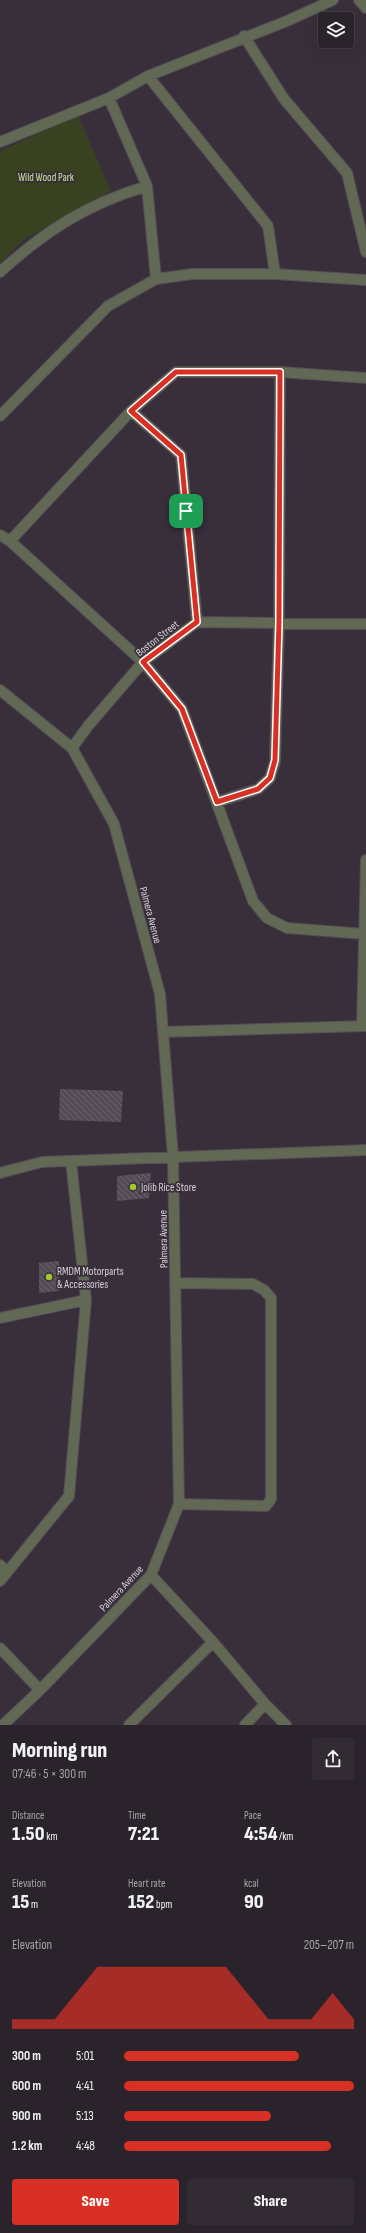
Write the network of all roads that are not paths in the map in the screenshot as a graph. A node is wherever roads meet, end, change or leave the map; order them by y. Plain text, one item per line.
1 (333, 0) edge
2 (359, 0) edge
3 (366, 8) edge
4 (244, 36) junction
5 (148, 76) junction
6 (109, 98) junction
7 (0, 142) edge
8 (147, 186) junction
9 (366, 252) edge
10 (0, 272) edge
11 (275, 274) junction
12 (156, 279) junction
13 (366, 280) edge
14 (280, 372) junction
15 (366, 378) edge
16 (131, 411) junction
17 (0, 416) edge
18 (0, 535) edge
19 (10, 541) junction
20 (197, 622) junction
21 (279, 622) junction
22 (366, 624) edge
23 (143, 662) junction
24 (0, 690) edge
25 (72, 748) junction
26 (217, 802) junction
27 (366, 860) edge
28 (365, 934) junction
29 (364, 1026) edge
30 (163, 1032) junction
31 (366, 1150) edge
32 (173, 1157) junction
33 (71, 1161) junction
34 (0, 1173) edge
35 (176, 1283) junction
36 (86, 1300) junction
37 (0, 1318) edge
38 (179, 1504) junction
39 (4, 1568) edge
40 (151, 1575) junction
41 (0, 1581) edge
42 (213, 1642) junction
43 (0, 1648) edge
44 (40, 1690) junction
45 (265, 1704) junction
46 (3, 1725) edge
47 (129, 1725) edge
48 (245, 1725) edge
49 (286, 1725) edge

1 - 4 street
2 - 3 street
4 - 5 street
4 - 9 street
5 - 6 street
5 - 11 street
6 - 7 street
6 - 8 street
8 - 10 street
8 - 12 street
11 - 12 street
11 - 13 street
12 - 17 street
14 - 15 street
14 - 16 street
14 - 21 street
16 - 19 street
16 - 20 street
18 - 19 street
19 - 23 street
20 - 21 street
20 - 23 street, Boston Street
21 - 22 street
21 - 26 street
23 - 25 street, Boston Street
23 - 26 street
24 - 25 street, Palmera Avenue
25 - 30 street, Palmera Avenue
26 - 28 street
27 - 28 street
28 - 29 street
29 - 30 street
30 - 32 street, Palmera Avenue
31 - 32 street
32 - 33 street
32 - 35 street, Palmera Avenue
33 - 34 street
33 - 36 street
35 - 38 street, Palmera Avenue
35 - 38 street
36 - 37 street
36 - 39 street
38 - 40 street, Palmera Avenue
39 - 41 street
40 - 42 street
40 - 44 street, Palmera Avenue
42 - 45 street
42 - 47 street
43 - 44 street
44 - 46 street, Palmera Avenue
45 - 48 street
45 - 49 street

